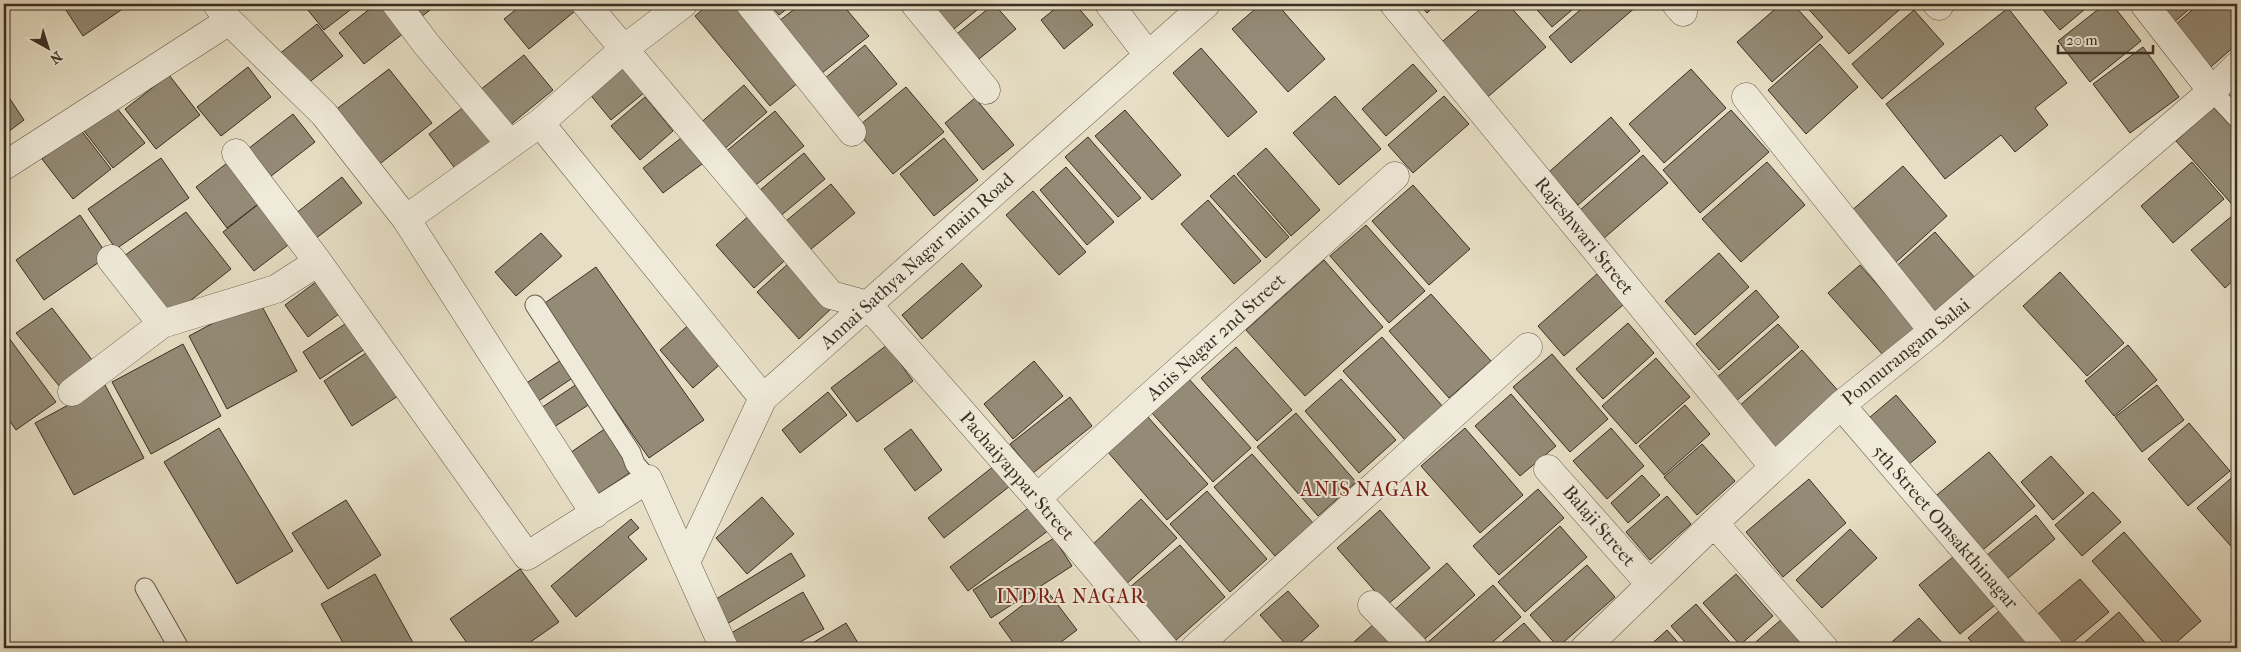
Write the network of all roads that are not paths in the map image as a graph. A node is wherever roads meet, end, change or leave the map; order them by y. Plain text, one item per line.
1 (396, 4) edge
2 (586, 4) edge
3 (683, 4) edge
4 (750, 4) edge
5 (915, 4) edge
6 (1110, 4) edge
7 (1206, 4) edge
8 (1394, 4) edge
9 (2144, 4) edge
10 (223, 12) edge
11 (625, 48) junction
12 (1148, 55) junction
13 (2237, 66) edge
14 (986, 90) dead end
15 (2212, 91) junction
16 (1746, 97) dead end
17 (2237, 118) edge
18 (540, 123) junction
19 (852, 132) dead end
20 (510, 144) junction
21 (236, 153) dead end
22 (4, 166) edge
23 (1395, 176) dead end
24 (406, 219) junction
25 (111, 259) dead end
26 (318, 262) junction
27 (868, 305) junction
28 (535, 306) dead end
29 (162, 324) junction
30 (1933, 331) junction
31 (1528, 347) dead end
32 (72, 392) dead end
33 (763, 398) junction
34 (1841, 405) junction
35 (1774, 467) junction
36 (1548, 469) dead end
37 (648, 479) junction
38 (1037, 498) junction
39 (595, 514) junction
40 (1714, 523) junction
41 (686, 562) junction
42 (1650, 584) junction
43 (145, 588) dead end
44 (1372, 605) dead end
45 (179, 648) edge
46 (724, 648) edge
47 (1164, 648) edge
48 (1195, 648) edge
49 (1414, 648) edge
50 (1585, 648) edge
51 (1824, 648) edge
52 (2049, 648) edge

1 - 20 street
2 - 11 street
3 - 11 street
4 - 19 street
5 - 14 street
6 - 12 street
7 - 12 street, Annai Sathya Nagar main Road
8 - 35 street, Rajeshwari Street
9 - 15 street
10 - 22 street
10 - 24 street
11 - 18 street
11 - 27 street
12 - 27 street, Annai Sathya Nagar main Road
13 - 15 street, Ponnurangam Salai
15 - 17 lane
15 - 30 street, Ponnurangam Salai
16 - 30 street
18 - 20 street
18 - 33 street
20 - 24 street
21 - 26 street
23 - 38 street, Anis Nagar 2nd Street
24 - 39 street
25 - 29 street
26 - 29 street
26 - 39 street
27 - 33 street, Annai Sathya Nagar main Road
27 - 38 street, Pachaiyappar Street
28 - 37 lane
29 - 32 street
30 - 34 street, Ponnurangam Salai
31 - 48 street
33 - 41 street, Annai Sathya Nagar main Road
34 - 35 street, Ponnurangam Salai
34 - 52 street, 5th Street Omsakthinagar
35 - 40 street, Ponnurangam Salai
36 - 42 street, Balaji Street
37 - 39 street
37 - 41 street
38 - 47 street, Pachaiyappar Street
40 - 42 street, Ponnurangam Salai
40 - 51 street
41 - 46 street
42 - 50 street, Ponnurangam Salai
43 - 45 lane
44 - 49 street

